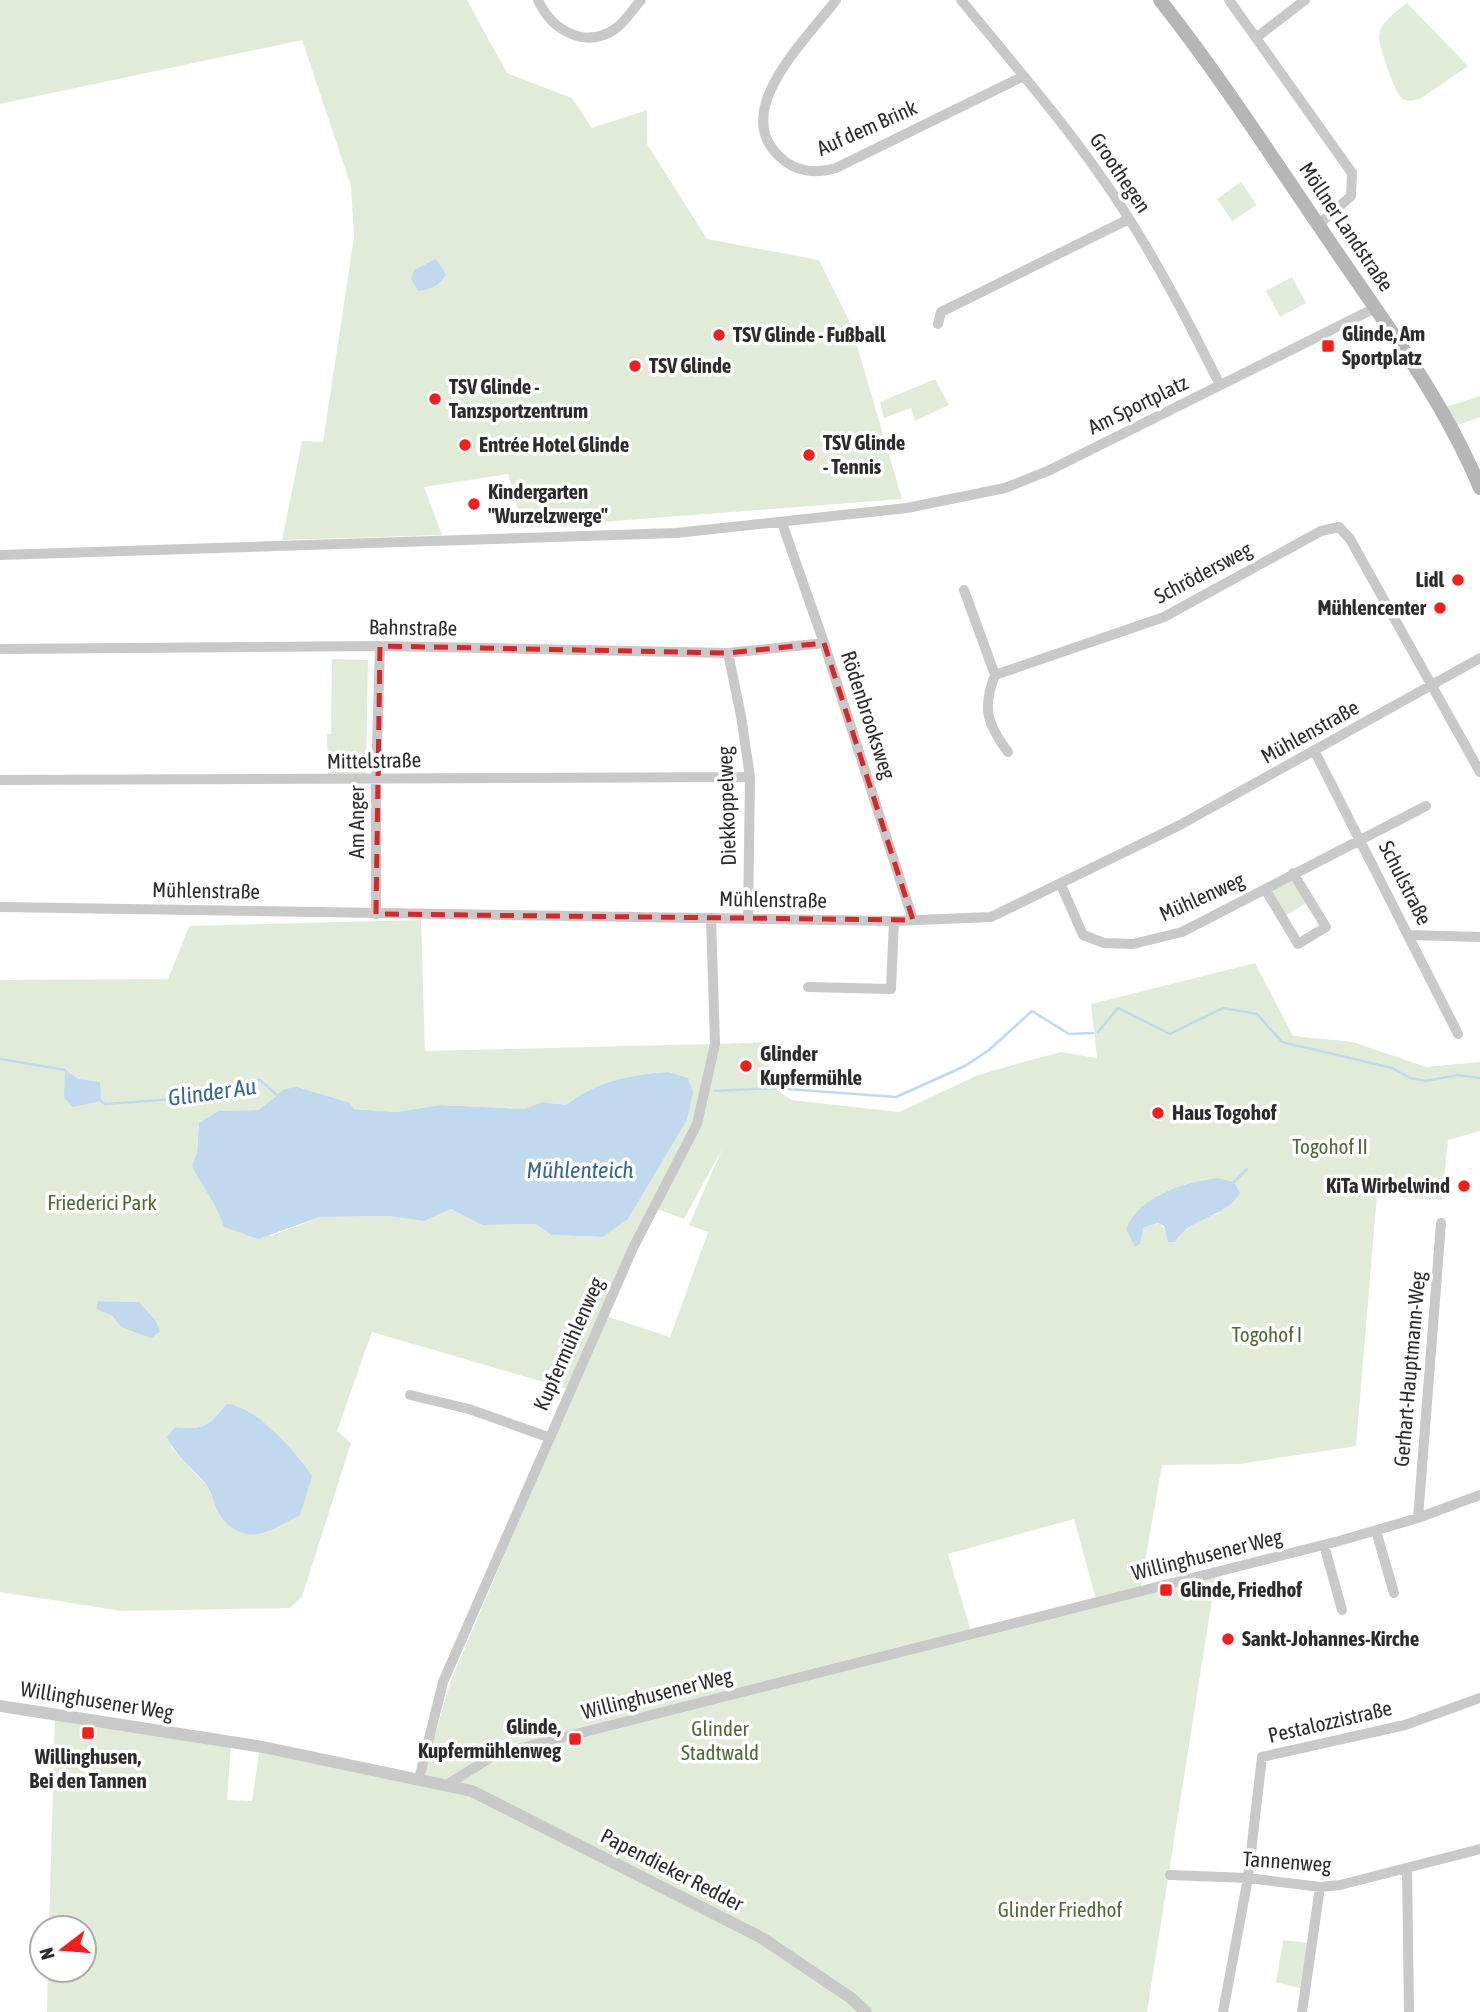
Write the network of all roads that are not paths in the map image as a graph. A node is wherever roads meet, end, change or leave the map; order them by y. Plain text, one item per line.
1 (538, 0) edge
2 (641, 0) edge
3 (836, 0) edge
4 (961, 0) edge
5 (1160, 0) edge
6 (1229, 0) edge
7 (1305, 0) edge
8 (1257, 37) junction
9 (1024, 76) junction
10 (1129, 219) junction
11 (1318, 225) junction
12 (1375, 308) junction
13 (938, 324) dead end
14 (1220, 385) junction
15 (1480, 488) edge
16 (782, 523) junction
17 (0, 555) edge
18 (964, 590) dead end
19 (824, 643) junction
20 (380, 646) junction
21 (0, 649) edge
22 (728, 653) junction
23 (1480, 658) edge
24 (995, 675) junction
25 (1432, 683) junction
26 (1008, 752) dead end
27 (1315, 752) junction
28 (1480, 772) edge
29 (750, 777) junction
30 (376, 779) junction
31 (0, 780) edge
32 (1426, 806) dead end
33 (1360, 838) junction
34 (1293, 873) junction
35 (1061, 886) junction
36 (1265, 889) junction
37 (0, 907) edge
38 (376, 914) junction
39 (711, 918) junction
40 (748, 919) junction
41 (913, 920) junction
42 (894, 921) junction
43 (1410, 935) junction
44 (1480, 937) edge
45 (808, 987) dead end
46 (1458, 1034) dead end
47 (1441, 1223) dead end
48 (410, 1395) dead end
49 (548, 1437) junction
50 (1480, 1495) edge
51 (1418, 1518) junction
52 (1376, 1531) junction
53 (1324, 1545) junction
54 (1394, 1593) dead end
55 (1342, 1610) dead end
56 (1480, 1698) edge
57 (0, 1706) edge
58 (419, 1779) junction
59 (448, 1784) junction
60 (1480, 1849) edge
61 (1408, 1868) junction
62 (1170, 1875) dead end
63 (1248, 1878) junction
64 (1320, 1887) junction
65 (866, 2012) edge
66 (1223, 2012) edge
67 (1302, 2012) edge
68 (1409, 2012) edge

1 - 2 street
3 - 9 street, Auf dem Brink
4 - 9 street, Groothegen
5 - 11 main road, Möllner Landstraße
6 - 8 street
7 - 8 street
8 - 11 street
9 - 10 street, Groothegen
10 - 13 street
10 - 14 street, Groothegen
11 - 12 main road, Möllner Landstraße
12 - 14 street, Am Sportplatz
12 - 15 main road, Möllner Landstraße
14 - 16 street, Am Sportplatz
16 - 17 street, Am Sportplatz
16 - 19 street, Rödenbrooksweg
18 - 24 street
19 - 22 street, Bahnstraße
19 - 41 street, Rödenbrooksweg
20 - 21 street, Bahnstraße
20 - 22 street, Bahnstraße
20 - 30 street, Am Anger
22 - 29 street, Diekkoppelweg
23 - 25 street, Mühlenstraße
24 - 25 street, Schrödersweg
24 - 26 street
25 - 27 street, Mühlenstraße
25 - 28 street
27 - 33 street, Schulstraße
27 - 35 street, Mühlenstraße
29 - 30 street, Mittelstraße
29 - 40 street, Diekkoppelweg
30 - 31 street, Mittelstraße
30 - 38 street, Am Anger
32 - 33 street, Mühlenweg
33 - 34 street, Mühlenweg
33 - 43 street, Schulstraße
34 - 36 street, Mühlenweg
34 - 36 street, Mühlenweg
35 - 36 street, Mühlenweg
35 - 41 street, Mühlenstraße
37 - 38 street, Mühlenstraße
38 - 39 street, Mühlenstraße
39 - 40 street, Mühlenstraße
39 - 49 street, Kupfermühlenweg
40 - 42 street, Mühlenstraße
41 - 42 street, Mühlenstraße
42 - 45 street
43 - 44 street
43 - 46 street, Schulstraße
47 - 51 street, Gerhart-Hauptmann-Weg
48 - 49 street
49 - 58 street, Kupfermühlenweg
50 - 51 street, Willinghusener Weg
51 - 52 street, Willinghusener Weg
52 - 53 street, Willinghusener Weg
52 - 54 street
53 - 55 street
53 - 59 street, Willinghusener Weg
56 - 63 street, Pestalozzistraße
57 - 58 street, Willinghusener Weg
58 - 59 street, Willinghusener Weg
59 - 65 street, Papendieker Redder
60 - 61 street, Tannenweg
61 - 64 street, Tannenweg
61 - 68 street
62 - 63 street, Tannenweg
63 - 64 street, Tannenweg
63 - 66 street
64 - 67 street

